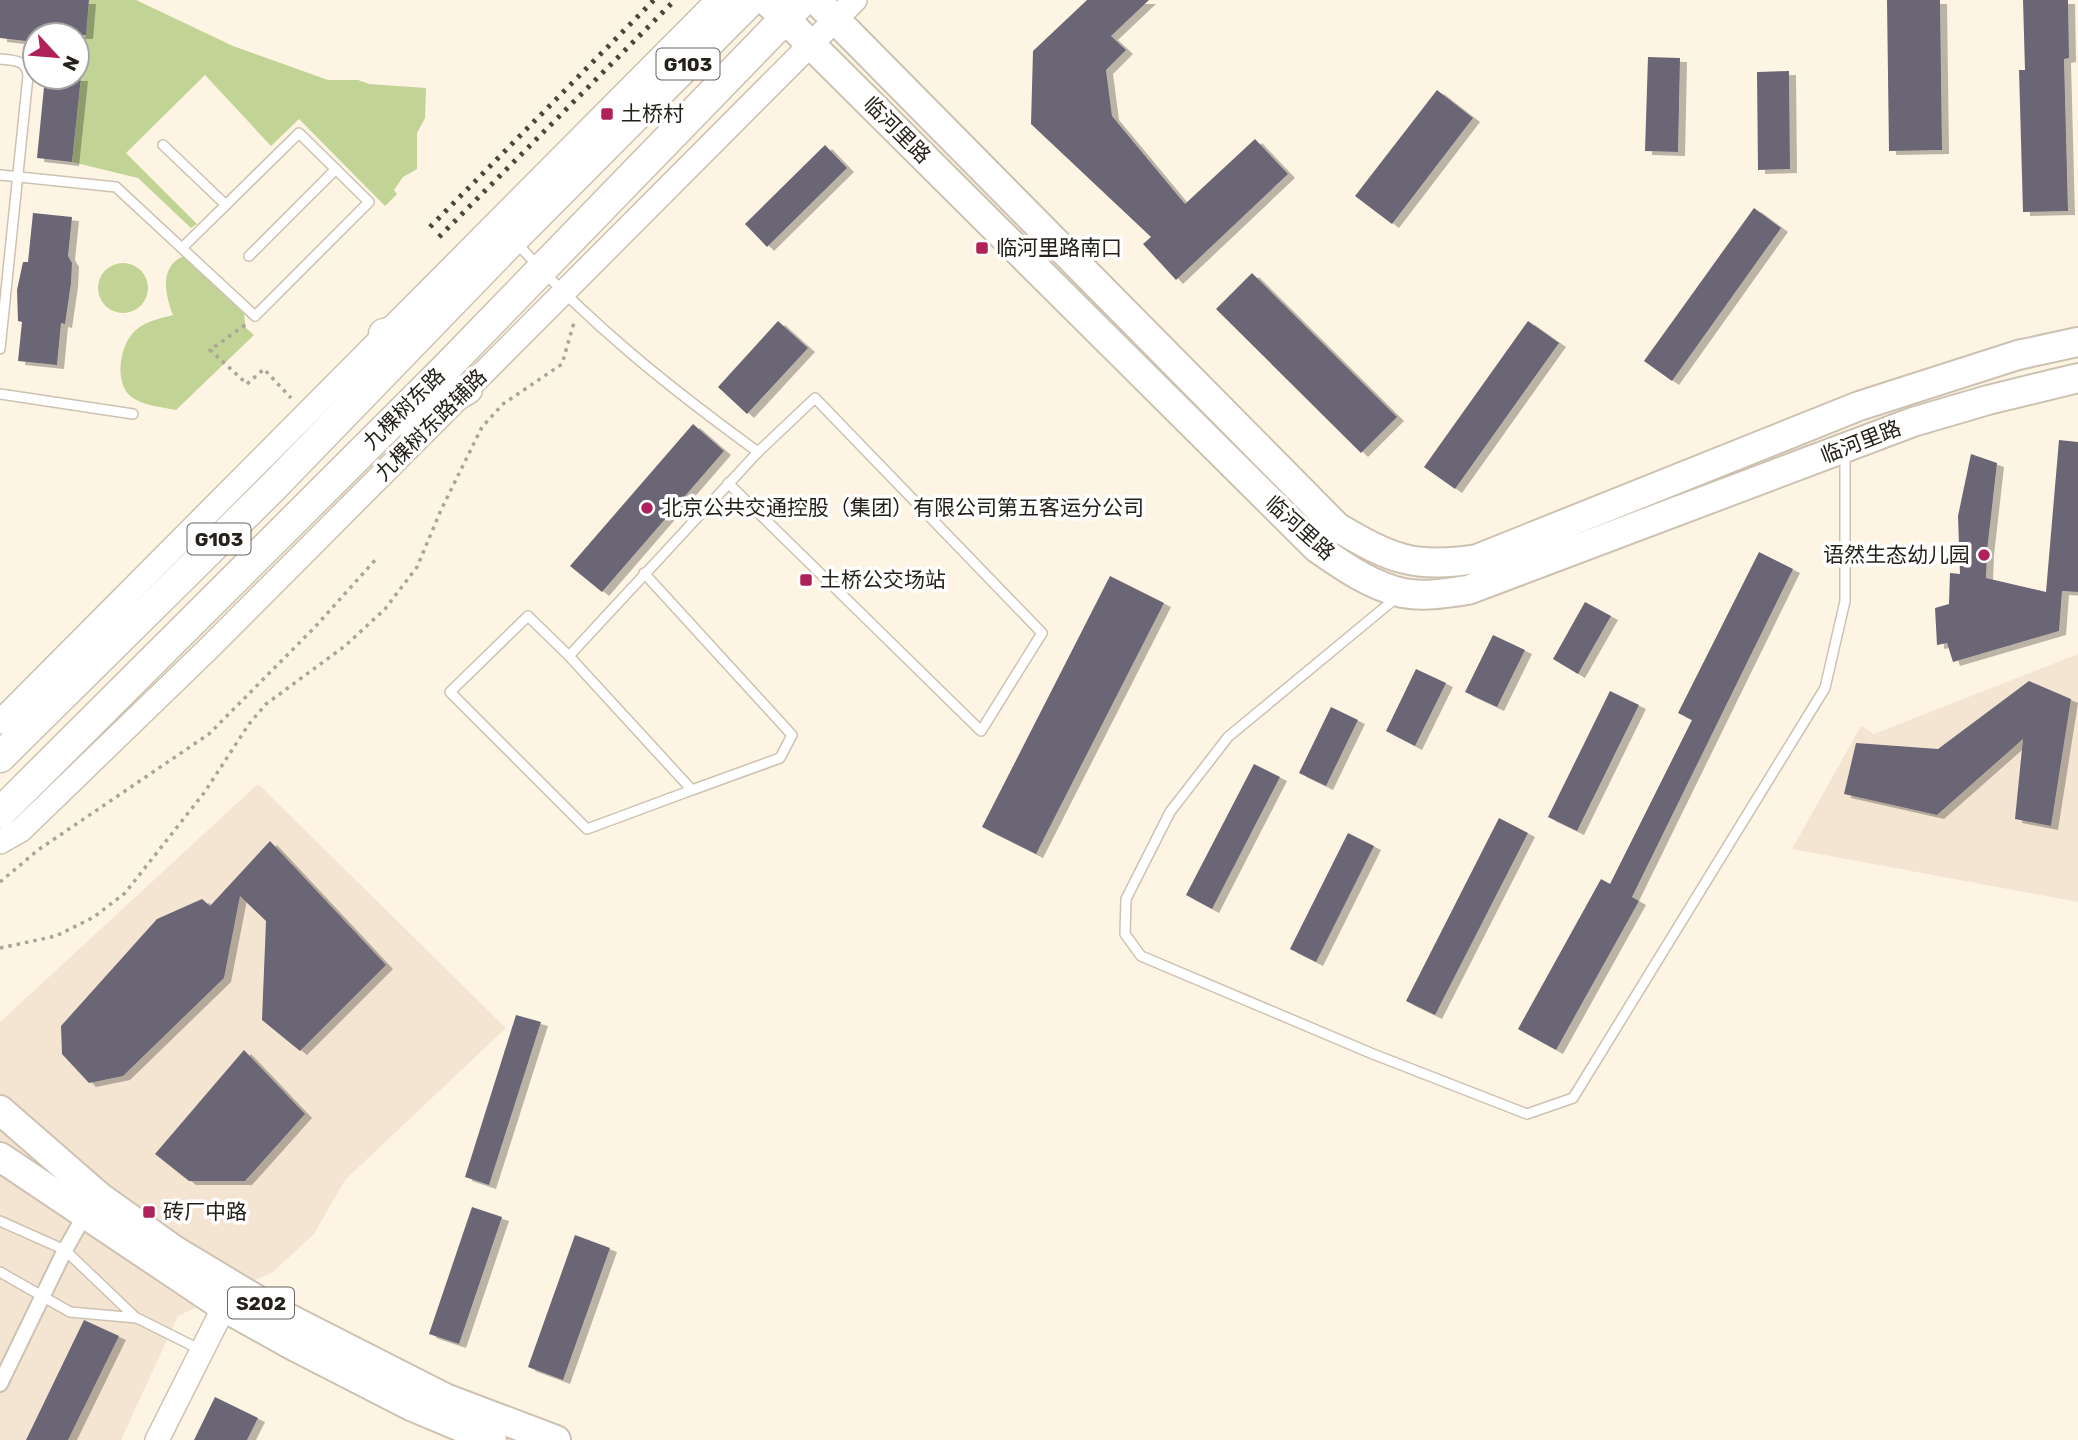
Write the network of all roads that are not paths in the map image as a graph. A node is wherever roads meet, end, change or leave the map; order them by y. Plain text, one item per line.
1 (718, 0) edge
2 (751, 0) edge
3 (784, 6) edge
4 (835, 7) edge
5 (810, 44) junction
6 (0, 59) edge
7 (163, 145) dead end
8 (336, 169) junction
9 (0, 175) edge
10 (18, 177) junction
11 (226, 205) junction
12 (513, 239) junction
13 (182, 248) junction
14 (249, 256) dead end
15 (541, 270) junction
16 (562, 292) junction
17 (435, 318) junction
18 (384, 334) junction
19 (2078, 342) edge
20 (0, 349) edge
21 (2078, 378) edge
22 (467, 389) junction
23 (0, 394) edge
24 (133, 414) dead end
25 (389, 425) junction
26 (1845, 449) junction
27 (758, 452) junction
28 (728, 483) junction
29 (644, 573) junction
30 (1402, 593) junction
31 (569, 656) junction
32 (0, 722) edge
33 (0, 757) edge
34 (692, 790) junction
35 (0, 813) edge
36 (0, 842) edge
37 (0, 1110) edge
38 (0, 1157) edge
39 (86, 1213) junction
40 (0, 1221) edge
41 (65, 1250) junction
42 (0, 1272) edge
43 (42, 1296) junction
44 (224, 1307) junction
45 (136, 1318) junction
46 (201, 1350) junction
47 (0, 1384) edge
48 (157, 1440) edge
49 (492, 1440) edge
50 (556, 1440) edge

1 - 18 street
2 - 12 highway, 九棵树东路 / G103
3 - 5 main road, 临河里路
3 - 15 highway, 九棵树东路 / G103
4 - 5 street, 九棵树东路辅路
4 - 19 main road, 临河里路
5 - 16 street, 九棵树东路辅路
5 - 30 main road, 临河里路
6 - 10 lane
7 - 11 lane
8 - 11 lane
8 - 13 lane
8 - 14 lane
9 - 10 lane
10 - 13 lane
10 - 20 lane
11 - 13 lane
12 - 15 lane
12 - 17 highway, 九棵树东路 / G103
15 - 16 lane
15 - 25 highway, 九棵树东路 / G103
16 - 22 street, 九棵树东路辅路
16 - 27 lane
17 - 18 highway
17 - 33 highway, 九棵树东路 / G103
18 - 32 street
21 - 26 main road, 临河里路
22 - 25 highway
22 - 36 street, 九棵树东路辅路
23 - 24 lane
25 - 35 highway, 九棵树东路 / G103
26 - 30 main road, 临河里路
26 - 30 lane
27 - 28 lane
27 - 28 lane
28 - 29 lane
29 - 31 lane
29 - 34 lane
31 - 34 lane
31 - 34 lane
37 - 50 main road, S202
38 - 39 main road, S202
39 - 41 street
39 - 44 main road, S202
40 - 41 lane
41 - 43 street
41 - 45 lane
42 - 43 lane
43 - 45 lane
43 - 47 street
44 - 46 street
44 - 49 main road, S202
45 - 46 lane
46 - 48 street

